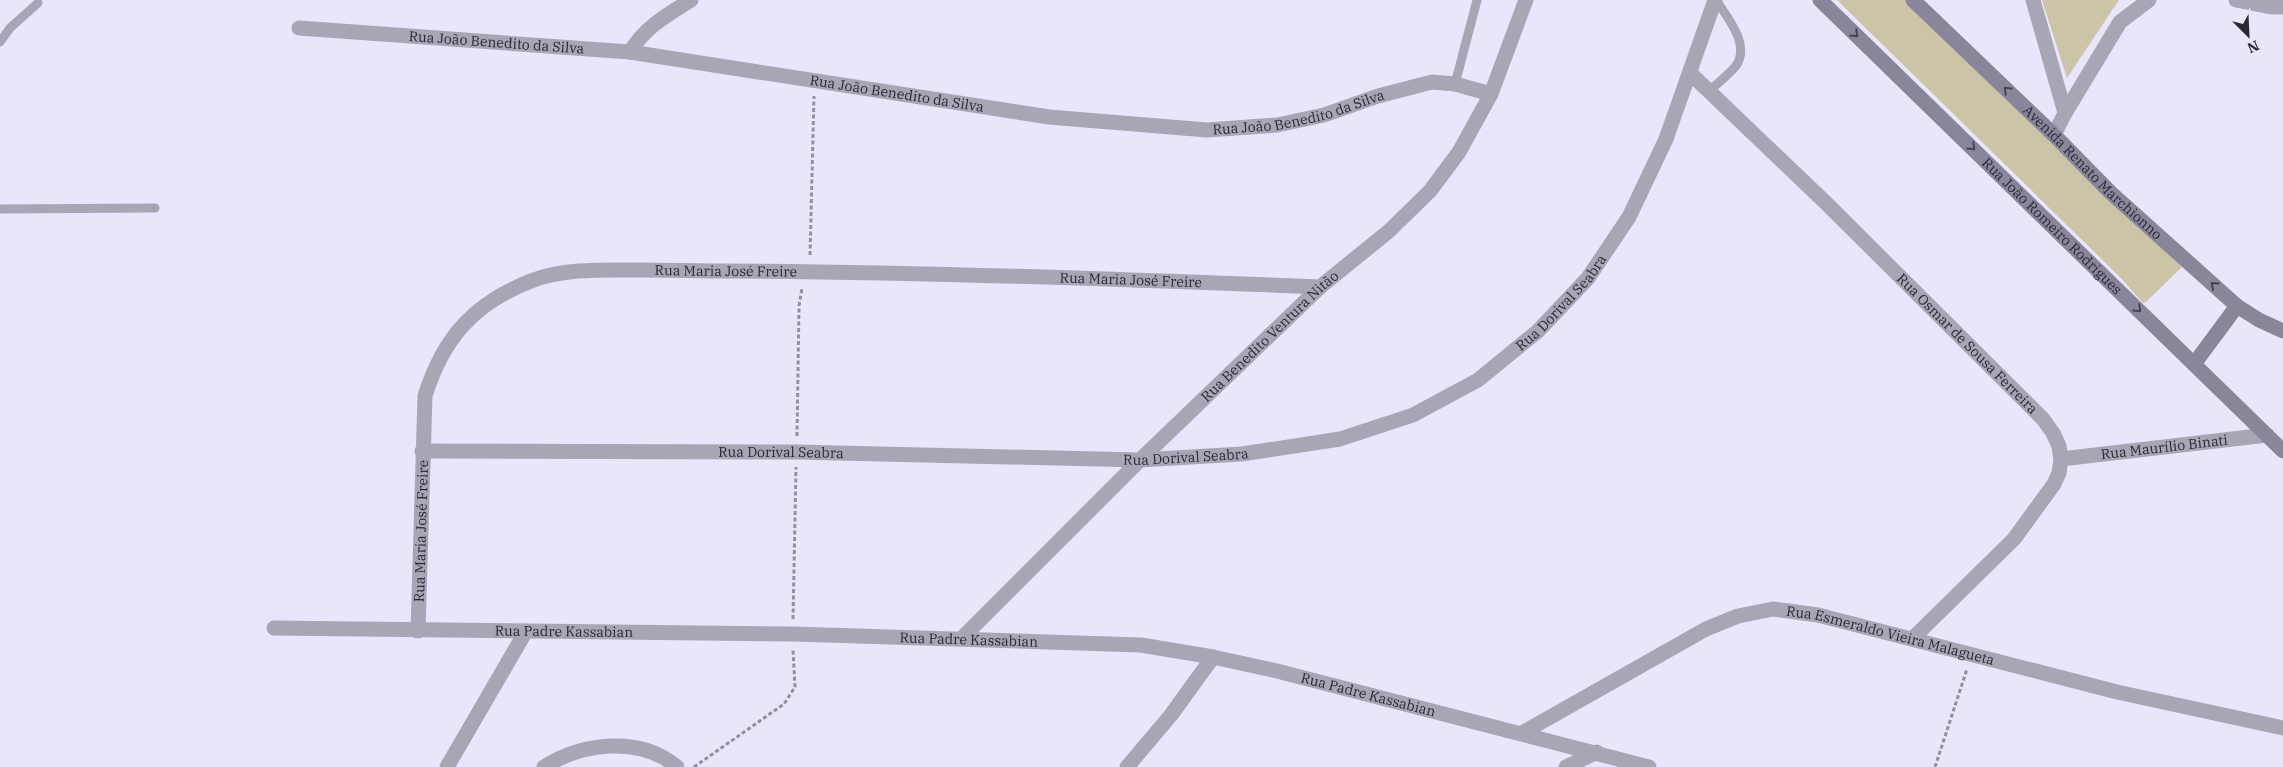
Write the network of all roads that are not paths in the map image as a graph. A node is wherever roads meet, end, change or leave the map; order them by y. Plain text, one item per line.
1 (691, 0) edge
2 (1477, 0) edge
3 (1526, 0) edge
4 (1716, 0) edge
5 (1820, 0) edge
6 (1913, 0) edge
7 (2033, 0) edge
8 (2149, 0) edge
9 (2236, 0) edge
10 (38, 4) dead end
11 (2283, 7) edge
12 (299, 28) dead end
13 (0, 42) edge
14 (630, 52) junction
15 (1691, 74) junction
16 (1455, 84) junction
17 (1709, 92) junction
18 (1491, 94) junction
19 (2065, 113) junction
20 (2054, 135) junction
21 (155, 208) dead end
22 (0, 209) edge
23 (1320, 287) junction
24 (2237, 306) junction
25 (2283, 331) edge
26 (2194, 364) junction
27 (2267, 435) junction
28 (422, 451) junction
29 (2283, 451) edge
30 (2061, 459) junction
31 (1140, 460) junction
32 (274, 628) dead end
33 (418, 631) junction
34 (526, 631) junction
35 (962, 638) junction
36 (1913, 638) junction
37 (1213, 657) junction
38 (2283, 728) edge
39 (1522, 733) junction
40 (1596, 752) junction
41 (447, 767) edge
42 (544, 767) edge
43 (677, 767) edge
44 (1127, 767) edge
45 (1566, 767) edge
46 (1649, 767) edge

1 - 14 street
2 - 16 lane
3 - 18 street, Rua Benedito Ventura Nitão
4 - 15 street, Rua Dorival Seabra
4 - 17 lane
5 -> 26 street, Rua João Romeiro Rodrigues
20 -> 6 street, Avenida Renato Marchionno
7 - 19 street
8 - 19 street
9 - 11 street
10 - 13 lane
12 - 14 street, Rua João Benedito da Silva
14 - 16 street, Rua João Benedito da Silva
15 - 17 street, Rua Osmar de Sousa Ferreira
15 - 31 street, Rua Dorival Seabra
16 - 18 street, Rua João Benedito da Silva
17 - 30 street, Rua Osmar de Sousa Ferreira
18 - 23 street, Rua Benedito Ventura Nitão
19 - 20 street
24 -> 20 street, Avenida Renato Marchionno
21 - 22 lane
23 - 28 street, Rua Maria José Freire
23 - 31 street, Rua Benedito Ventura Nitão
24 - 25 street, Avenida Renato Marchionno
24 - 26 street
26 - 27 street, Rua João Romeiro Rodrigues
27 - 29 street, Rua João Romeiro Rodrigues
27 - 30 street, Rua Maurílio Binati
28 - 31 street, Rua Dorival Seabra
28 - 33 street, Rua Maria José Freire
30 - 36 street
31 - 35 street, Rua Benedito Ventura Nitão
32 - 33 street, Rua Padre Kassabian
33 - 34 street, Rua Padre Kassabian
34 - 35 street, Rua Padre Kassabian
34 - 41 street
35 - 37 street, Rua Padre Kassabian
36 - 38 street, Rua Esmeraldo Vieira Malagueta
36 - 39 street, Rua Esmeraldo Vieira Malagueta
37 - 39 street, Rua Padre Kassabian
37 - 44 street
39 - 40 street, Rua Padre Kassabian
40 - 45 street
40 - 46 street, Rua Padre Kassabian
42 - 43 street

